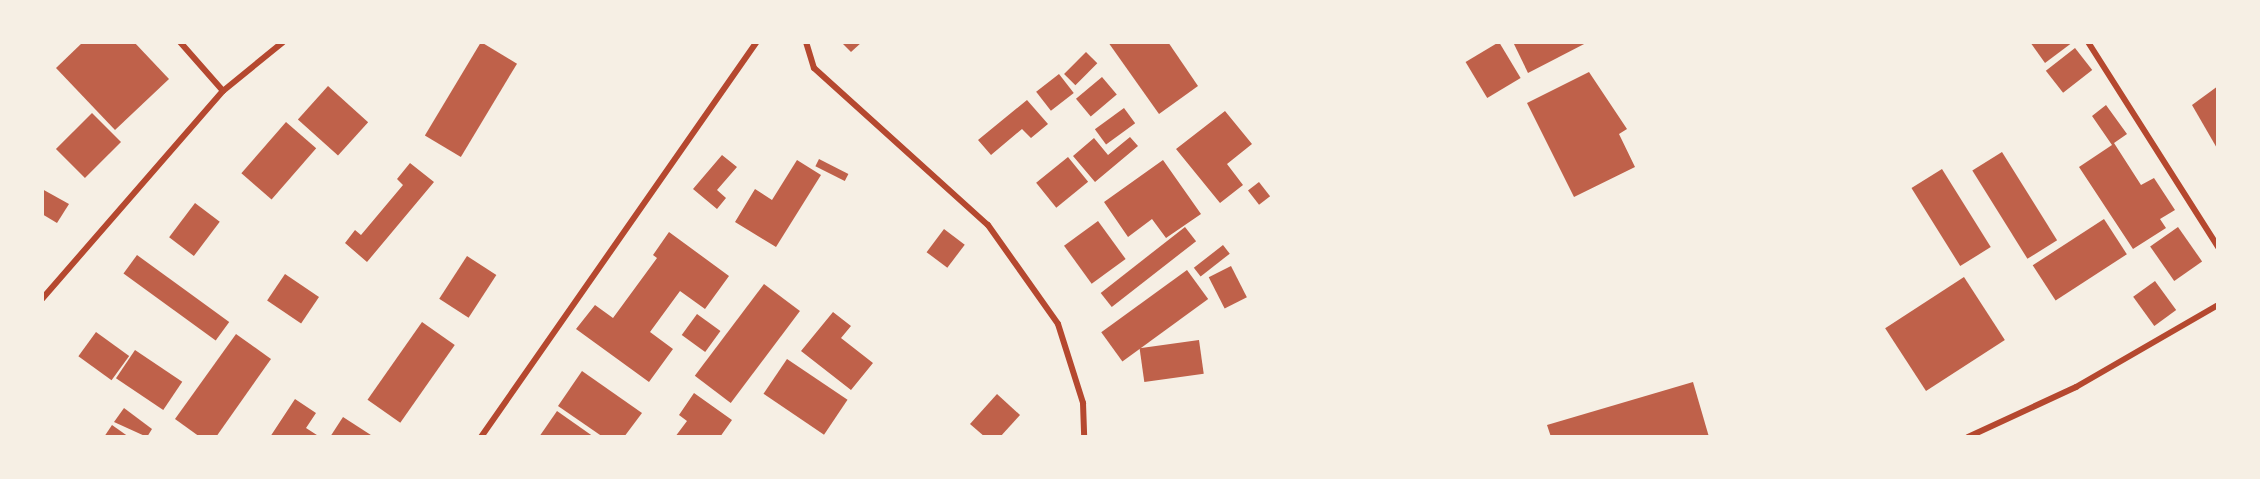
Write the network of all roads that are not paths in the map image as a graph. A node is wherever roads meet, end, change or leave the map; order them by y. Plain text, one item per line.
1 (283, 42) edge
2 (757, 42) edge
3 (806, 42) edge
4 (2088, 42) edge
5 (182, 43) edge
6 (223, 91) junction
7 (2218, 247) edge
8 (42, 299) edge
9 (2218, 305) edge
10 (481, 437) edge
11 (1084, 437) edge
12 (1968, 437) edge

1 - 6 street
2 - 10 street
3 - 11 street
4 - 7 street
5 - 6 street
6 - 8 street
9 - 12 street

